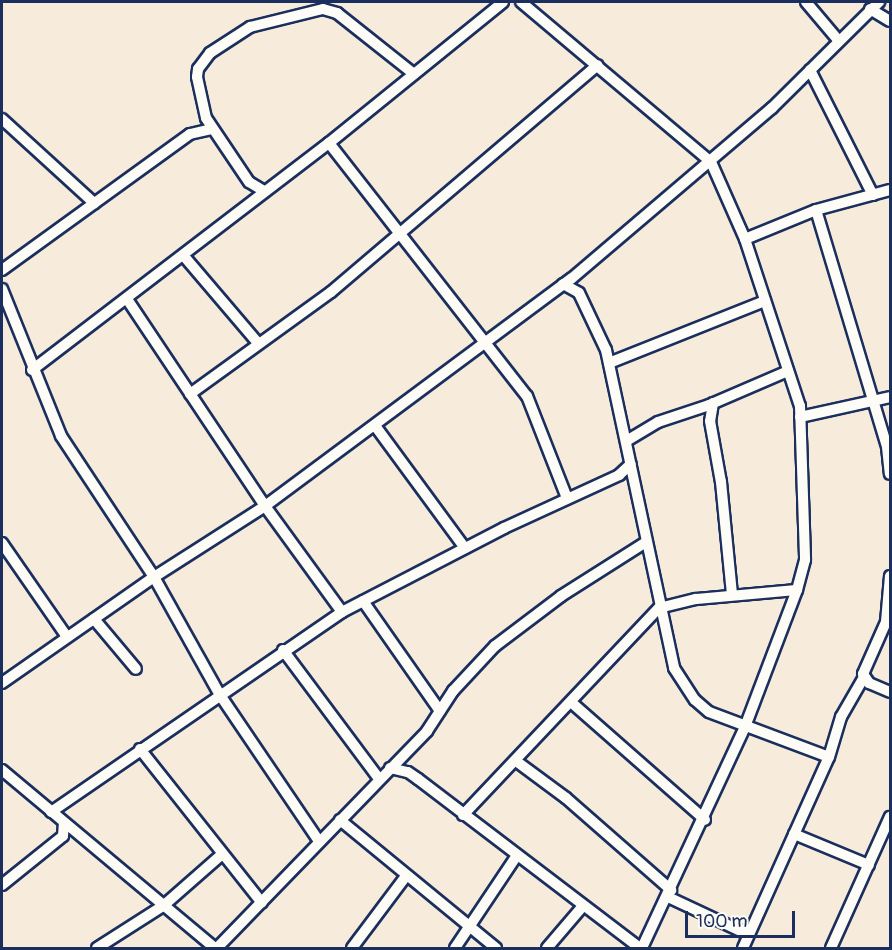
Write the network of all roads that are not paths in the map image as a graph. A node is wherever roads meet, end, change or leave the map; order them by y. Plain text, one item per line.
1 (503, 2) edge
2 (521, 2) edge
3 (806, 2) edge
4 (879, 2) edge
5 (870, 9) junction
6 (891, 21) edge
7 (839, 41) junction
8 (598, 65) junction
9 (810, 70) junction
10 (414, 74) junction
11 (2, 119) edge
12 (212, 129) junction
13 (329, 143) junction
14 (711, 162) junction
15 (891, 190) edge
16 (264, 191) junction
17 (873, 195) junction
18 (94, 203) junction
19 (816, 210) junction
20 (399, 237) junction
21 (746, 239) junction
22 (183, 255) junction
23 (2, 270) edge
24 (563, 284) junction
25 (2, 289) edge
26 (127, 299) junction
27 (765, 301) junction
28 (483, 341) junction
29 (258, 343) junction
30 (609, 363) junction
31 (32, 370) junction
32 (788, 371) junction
33 (190, 394) junction
34 (891, 397) edge
35 (874, 401) junction
36 (714, 403) junction
37 (800, 417) junction
38 (376, 427) junction
39 (628, 441) junction
40 (631, 464) junction
41 (891, 474) edge
42 (567, 498) junction
43 (265, 506) junction
44 (646, 542) junction
45 (2, 543) edge
46 (465, 548) junction
47 (891, 576) edge
48 (154, 577) junction
49 (797, 590) junction
50 (732, 594) junction
51 (890, 599) edge
52 (363, 601) junction
53 (659, 608) junction
54 (342, 612) junction
55 (94, 619) junction
56 (67, 637) junction
57 (283, 650) junction
58 (136, 669) dead end
59 (864, 677) junction
60 (2, 684) edge
61 (891, 692) edge
62 (220, 695) junction
63 (572, 703) junction
64 (440, 711) junction
65 (745, 727) junction
66 (140, 749) junction
67 (829, 757) junction
68 (516, 761) junction
69 (390, 768) junction
70 (2, 770) edge
71 (379, 779) junction
72 (51, 812) junction
73 (463, 814) junction
74 (891, 817) edge
75 (340, 820) junction
76 (705, 820) junction
77 (64, 823) junction
78 (794, 834) junction
79 (319, 841) junction
80 (221, 855) junction
81 (516, 857) junction
82 (868, 865) junction
83 (406, 876) junction
84 (2, 885) edge
85 (670, 893) junction
86 (262, 903) junction
87 (163, 906) junction
88 (582, 907) junction
89 (468, 926) junction
90 (749, 935) junction
91 (103, 947) edge
92 (216, 948) edge
93 (352, 948) edge
94 (454, 948) edge
95 (496, 948) edge
96 (547, 948) edge
97 (641, 948) edge
98 (743, 948) edge
99 (831, 948) edge

1 - 10 street
2 - 8 street
3 - 7 street
4 - 5 street
5 - 6 street
5 - 7 street
7 - 9 street
8 - 14 street
8 - 20 street
9 - 14 street
9 - 17 street
10 - 12 street
10 - 13 street
11 - 18 street
12 - 16 street
12 - 18 street
13 - 16 street
13 - 20 street
14 - 21 street
14 - 24 street
15 - 17 street
16 - 22 street
17 - 19 street
18 - 23 street
19 - 21 street
19 - 35 street
20 - 28 street
20 - 29 street
21 - 27 street
22 - 26 street
22 - 29 street
24 - 28 street
24 - 30 street
25 - 31 street
26 - 31 street
26 - 33 street
27 - 30 street
27 - 32 street
28 - 38 street
28 - 42 street
29 - 33 street
30 - 39 street
31 - 48 street
32 - 36 street
32 - 37 street
33 - 43 street
34 - 35 street
35 - 37 street
35 - 41 street
36 - 39 street
36 - 50 street
37 - 49 street
38 - 43 street
38 - 46 street
39 - 40 street
40 - 42 street
40 - 44 street
42 - 46 street
43 - 48 street
43 - 54 street
44 - 53 street
44 - 64 street
45 - 56 street
46 - 52 street
47 - 51 street
48 - 55 street
48 - 62 street
49 - 50 street
49 - 65 street
50 - 53 street
51 - 59 street
52 - 54 street
52 - 64 street
53 - 63 street
53 - 65 street
54 - 57 street
55 - 56 street
55 - 58 street
56 - 60 street
57 - 62 street
57 - 71 street
59 - 61 street
59 - 67 street
62 - 66 street
62 - 79 street
63 - 68 street
63 - 76 street
64 - 69 street
65 - 67 street
65 - 76 street
66 - 72 street
66 - 80 street
67 - 78 street
68 - 73 street
68 - 85 street
69 - 71 street
69 - 73 street
70 - 72 street
71 - 75 street
72 - 77 street
73 - 81 street
74 - 82 street
75 - 79 street
75 - 83 street
76 - 85 street
77 - 84 street
77 - 87 street
78 - 82 street
78 - 90 street
79 - 86 street
80 - 86 street
80 - 87 street
81 - 88 street
81 - 89 street
82 - 99 street
83 - 89 street
83 - 93 street
85 - 90 street
85 - 97 street
86 - 92 street
87 - 91 street
87 - 92 street
88 - 96 street
88 - 97 street
89 - 94 street
89 - 95 street
90 - 98 street

